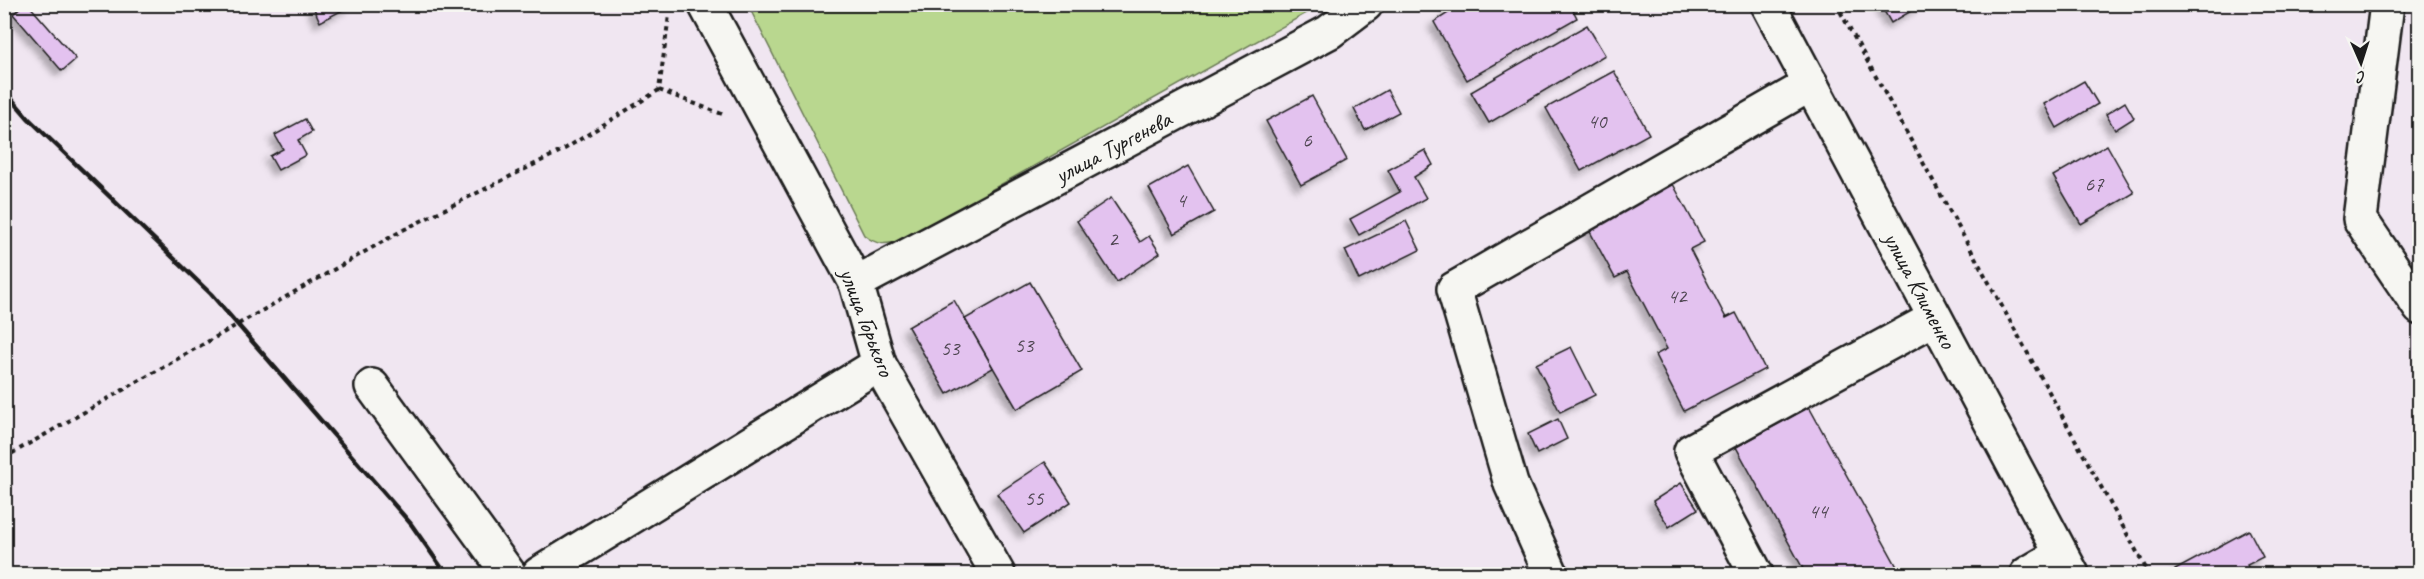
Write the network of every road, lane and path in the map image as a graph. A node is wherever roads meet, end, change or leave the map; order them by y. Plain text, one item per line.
1 (670, 4) edge
2 (705, 4) edge
3 (1366, 4) edge
4 (1768, 4) edge
5 (1836, 4) edge
6 (2387, 4) edge
7 (1811, 84) junction
8 (659, 90) junction
9 (773, 133) junction
10 (856, 283) junction
11 (2420, 308) edge
12 (1935, 318) junction
13 (879, 364) junction
14 (372, 386) dead end
15 (4, 458) edge
16 (2067, 564) edge
17 (510, 574) edge
18 (539, 574) edge
19 (998, 574) edge
20 (1551, 574) edge
21 (1756, 574) edge
22 (2027, 574) edge
23 (2149, 574) edge

1 - 8 path
2 - 9 street, улица Горького
3 - 10 street, улица Тургенева
4 - 7 street, улица Клименко
5 - 23 path
6 - 11 street
7 - 12 street, улица Клименко
7 - 20 street
8 - 9 path
8 - 15 path, bridge
9 - 10 street, улица Горького
10 - 13 street, улица Горького
12 - 16 street, улица Клименко
12 - 21 street
13 - 18 street
13 - 19 street, улица Горького
14 - 17 street
16 - 22 street

